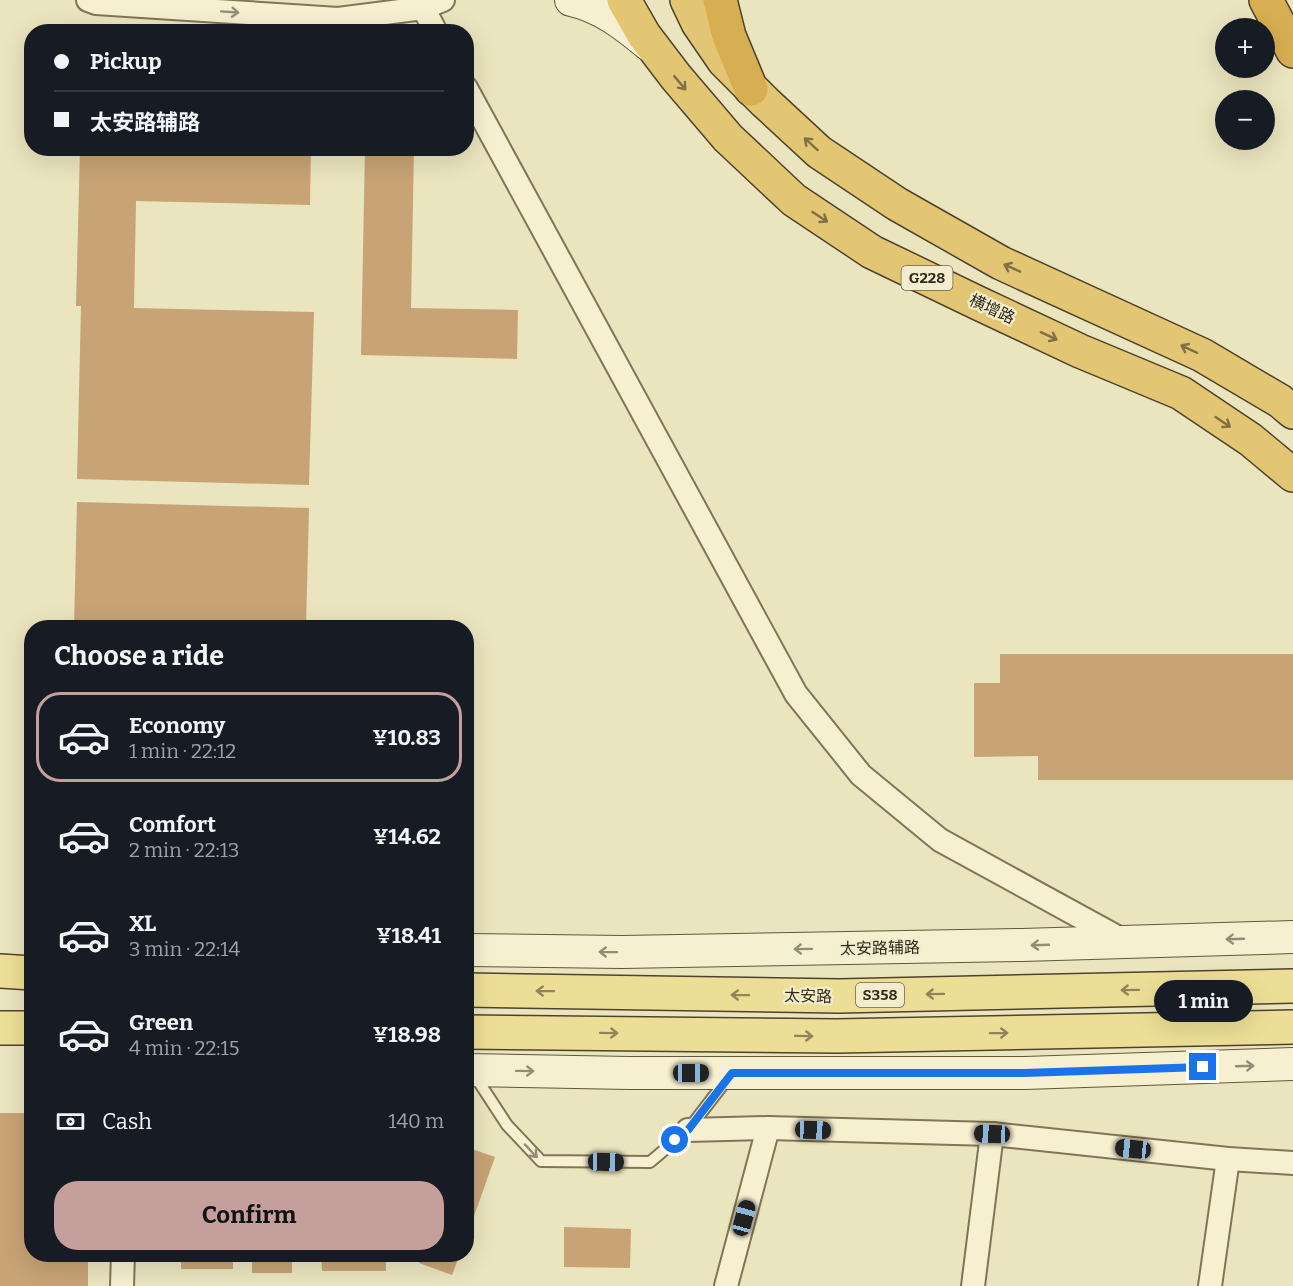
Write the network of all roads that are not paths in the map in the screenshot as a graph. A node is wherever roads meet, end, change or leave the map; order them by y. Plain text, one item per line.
1 (88, 0) edge
2 (571, 0) edge
3 (624, 0) edge
4 (687, 0) edge
5 (720, 0) edge
6 (1266, 0) edge
7 (428, 3) edge
8 (434, 24) edge
9 (656, 51) junction
10 (1293, 51) edge
11 (751, 89) junction
12 (474, 103) edge
13 (1293, 412) edge
14 (1293, 475) edge
15 (1293, 937) edge
16 (1126, 942) junction
17 (474, 950) edge
18 (1293, 986) edge
19 (474, 990) edge
20 (1293, 1027) edge
21 (474, 1032) edge
22 (1293, 1064) edge
23 (474, 1070) edge
24 (732, 1073) junction
25 (474, 1077) edge
26 (768, 1128) junction
27 (688, 1130) junction
28 (992, 1134) junction
29 (1228, 1159) junction
30 (1293, 1163) edge
31 (123, 1262) edge
32 (122, 1286) edge
33 (726, 1286) edge
34 (972, 1286) edge
35 (1210, 1286) edge

1 -> 7 street
2 - 9 main road
3 - 9 highway, 横增路 / G228
4 - 11 highway
5 - 11 highway
6 - 10 highway
7 - 8 street
9 -> 14 highway, 横增路 / G228
13 -> 11 highway
12 - 16 street
15 -> 16 main road, 太安路辅路
16 -> 17 main road, 太安路辅路
18 -> 19 main road, 太安路 / S358
21 -> 20 main road
24 -> 22 main road
23 -> 24 main road
24 - 27 lane
25 -> 27 lane
26 - 27 street
26 - 28 street
26 - 33 street
28 - 29 street
28 - 34 street
29 - 30 street
29 - 35 street
31 - 32 street

